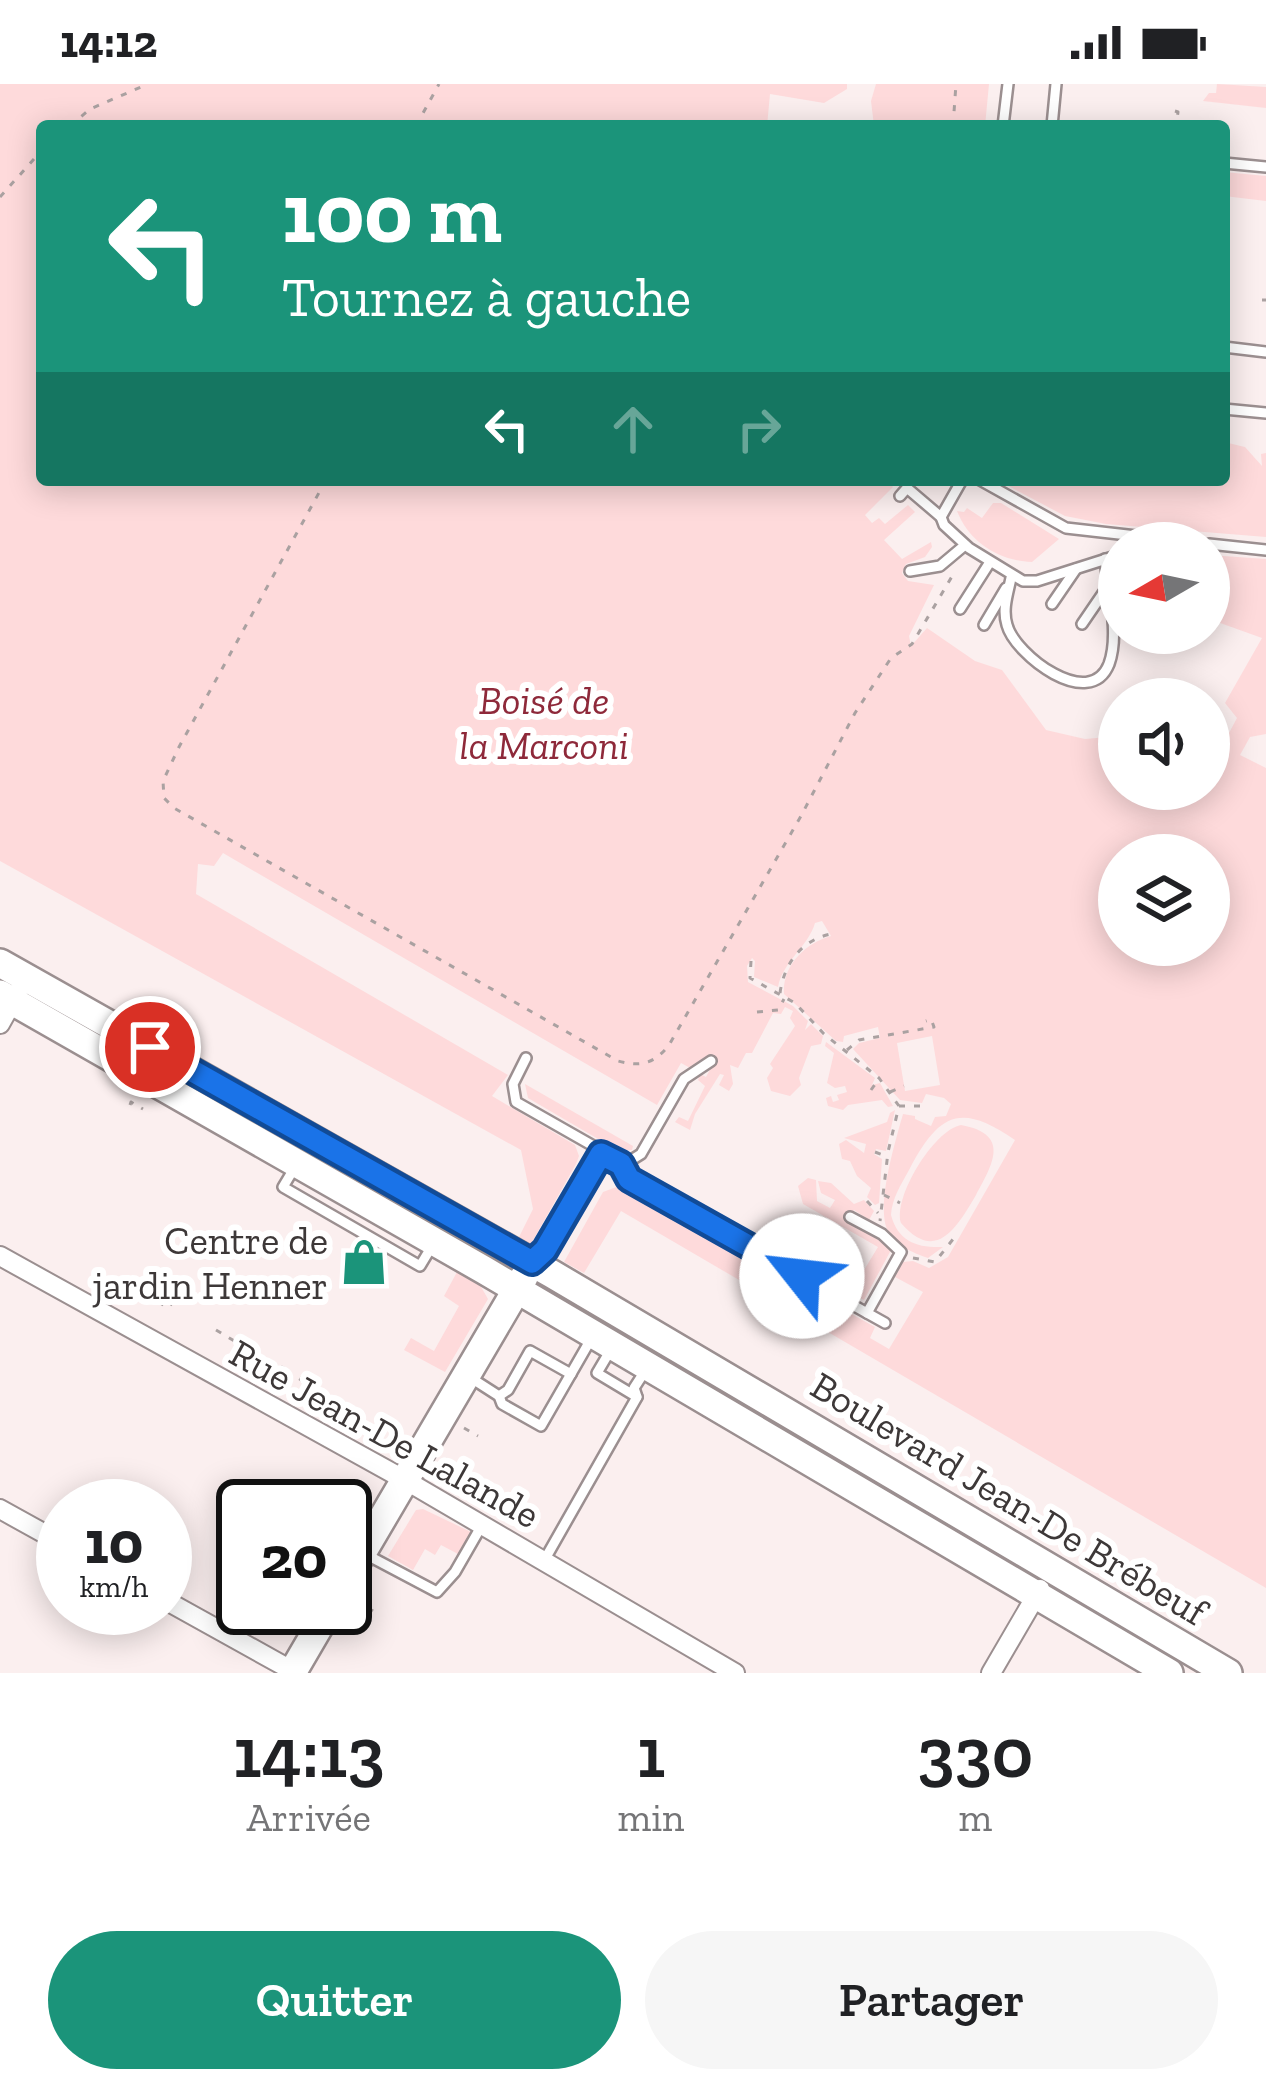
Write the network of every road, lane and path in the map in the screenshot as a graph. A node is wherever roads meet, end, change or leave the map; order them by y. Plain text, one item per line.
1 (148, 84) edge
2 (439, 84) edge
3 (956, 84) edge
4 (1008, 84) edge
5 (1056, 84) edge
6 (1175, 111) dead end
7 (77, 120) edge
8 (419, 120) edge
9 (953, 120) edge
10 (1005, 120) edge
11 (1053, 120) edge
12 (1176, 120) edge
13 (36, 157) edge
14 (1230, 164) edge
15 (1266, 167) edge
16 (0, 197) edge
17 (1230, 348) edge
18 (1266, 352) edge
19 (1230, 410) edge
20 (1266, 413) edge
21 (323, 486) edge
22 (959, 486) edge
23 (990, 486) edge
24 (900, 496) dead end
25 (941, 517) junction
26 (922, 521) dead end
27 (1098, 533) edge
28 (967, 546) junction
29 (1230, 546) edge
30 (1266, 550) edge
31 (1098, 561) edge
32 (989, 562) junction
33 (1077, 568) junction
34 (910, 571) dead end
35 (1011, 578) junction
36 (1098, 601) edge
37 (1052, 604) dead end
38 (960, 609) dead end
39 (1082, 624) dead end
40 (984, 625) dead end
41 (1111, 654) edge
42 (831, 934) dead end
43 (752, 961) dead end
44 (0, 963) edge
45 (782, 996) junction
46 (10, 999) edge
47 (757, 1012) dead end
48 (810, 1020) junction
49 (926, 1021) dead end
50 (804, 1029) dead end
51 (825, 1035) junction
52 (847, 1036) dead end
53 (823, 1045) dead end
54 (847, 1049) junction
55 (526, 1058) dead end
56 (711, 1061) dead end
57 (879, 1078) junction
58 (904, 1086) dead end
59 (871, 1090) dead end
60 (890, 1092) junction
61 (130, 1105) dead end
62 (921, 1106) dead end
63 (899, 1107) junction
64 (143, 1108) dead end
65 (891, 1109) dead end
66 (875, 1152) dead end
67 (601, 1154) junction
68 (887, 1157) junction
69 (621, 1164) junction
70 (883, 1195) junction
71 (867, 1201) dead end
72 (900, 1203) dead end
73 (717, 1211) dead end
74 (880, 1215) junction
75 (850, 1217) dead end
76 (710, 1224) junction
77 (882, 1234) junction
78 (954, 1238) dead end
79 (778, 1243) dead end
80 (901, 1252) junction
81 (0, 1256) edge
82 (770, 1258) junction
83 (532, 1262) junction
84 (517, 1289) junction
85 (158, 1290) dead end
86 (172, 1303) dead end
87 (867, 1312) junction
88 (885, 1323) dead end
89 (216, 1330) dead end
90 (603, 1340) junction
91 (236, 1342) dead end
92 (283, 1366) dead end
93 (647, 1366) junction
94 (571, 1374) junction
95 (466, 1375) junction
96 (302, 1377) dead end
97 (499, 1396) junction
98 (637, 1397) junction
99 (462, 1426) dead end
100 (478, 1436) dead end
101 (443, 1458) dead end
102 (459, 1467) dead end
103 (405, 1480) junction
104 (520, 1501) dead end
105 (0, 1509) edge
106 (516, 1515) dead end
107 (482, 1525) junction
108 (36, 1529) edge
109 (372, 1536) edge
110 (372, 1558) edge
111 (544, 1561) junction
112 (1051, 1569) junction
113 (1036, 1594) junction
114 (192, 1615) edge
115 (322, 1635) edge
116 (292, 1672) edge
117 (735, 1673) edge
118 (991, 1673) edge
119 (1169, 1673) edge
120 (1228, 1673) edge

1 - 7 path
2 - 8 path
3 - 9 path
4 - 10 lane
5 - 11 lane
6 - 12 path
13 - 16 path
14 - 15 lane
17 - 18 lane
19 - 20 lane
21 - 28 path
22 - 25 lane
23 - 27 lane
24 - 25 lane
25 - 26 lane
25 - 28 lane
28 - 32 lane
28 - 34 lane
29 - 30 lane
31 - 33 lane
32 - 35 lane
32 - 38 lane
33 - 35 lane
33 - 37 lane
35 - 40 lane
35 - 41 lane
36 - 39 lane
42 - 45 path
43 - 45 path
44 - 46 main road, Boulevard Jean-De Brébeuf
45 - 47 path
45 - 48 path
46 - 83 main road, Boulevard Jean-De Brébeuf
46 - 84 main road, Boulevard Jean-De Brébeuf
48 - 50 path
48 - 51 path
49 - 54 path
51 - 53 path
51 - 54 path
52 - 54 path
54 - 57 path
55 - 67 lane
56 - 69 lane
57 - 59 path
57 - 60 path
58 - 60 path
60 - 63 path
61 - 64 path
62 - 63 path
63 - 65 path
63 - 68 path
66 - 68 path
67 - 69 lane
67 - 83 lane
68 - 70 path
69 - 76 lane
70 - 72 path
70 - 74 path
71 - 74 path
73 - 76 lane
74 - 77 path
75 - 77 lane
76 - 82 lane
77 - 80 lane
78 - 80 path
79 - 82 lane
80 - 87 lane
81 - 103 street, Rue Jean-De Lalande
82 - 87 lane
83 - 84 main road
83 - 112 main road, Boulevard Jean-De Brébeuf
84 - 90 main road, Boulevard Jean-De Brébeuf
84 - 95 main road
85 - 86 path
87 - 88 lane
89 - 91 path
90 - 93 main road, Boulevard Jean-De Brébeuf
90 - 94 lane
90 - 98 lane
92 - 96 path
93 - 98 lane
93 - 113 main road, Boulevard Jean-De Brébeuf
94 - 97 lane
94 - 97 lane
95 - 97 lane
95 - 103 main road
98 - 111 lane
99 - 100 path
101 - 102 path
103 - 107 street, Rue Jean-De Lalande
103 - 109 main road
104 - 106 path
105 - 108 street
107 - 110 lane
107 - 111 street, Rue Jean-De Lalande
111 - 117 street, Rue Jean-De Lalande
112 - 113 street
112 - 120 main road, Boulevard Jean-De Brébeuf
113 - 118 street
113 - 119 main road, Boulevard Jean-De Brébeuf
114 - 116 street
115 - 116 main road

